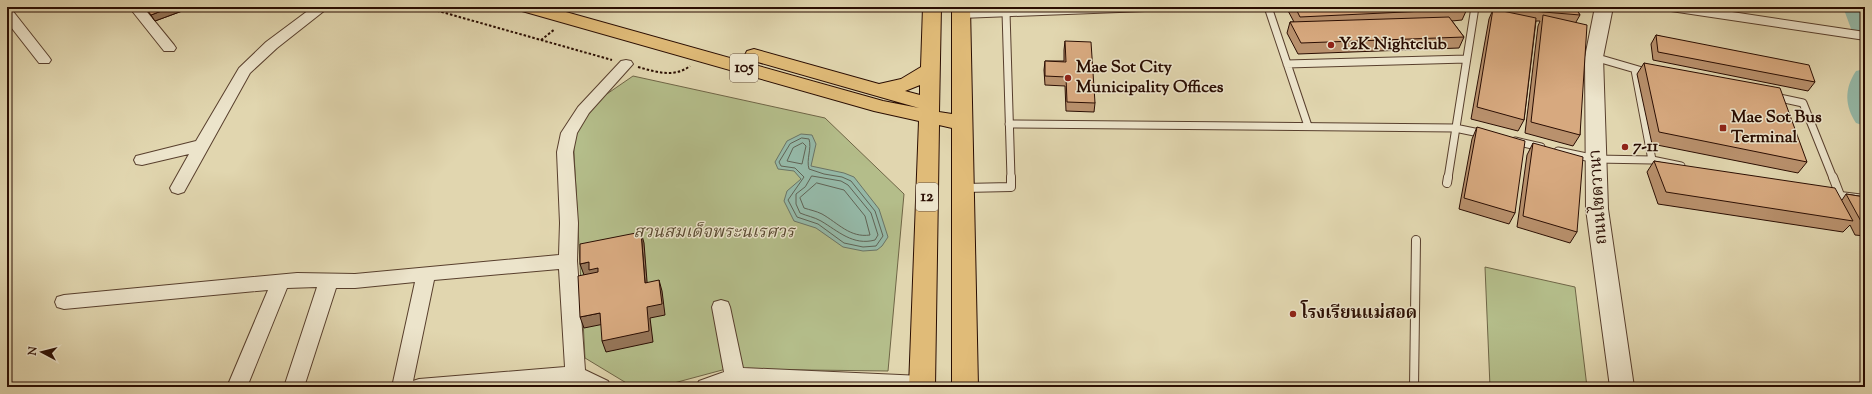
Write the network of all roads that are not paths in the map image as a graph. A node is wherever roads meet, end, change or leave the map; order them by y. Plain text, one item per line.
1 (136, 7) edge
2 (322, 7) edge
3 (528, 7) edge
4 (582, 7) edge
5 (932, 7) edge
6 (1145, 7) edge
7 (1268, 7) edge
8 (1474, 7) edge
9 (1604, 7) edge
10 (1671, 7) edge
11 (559, 10) edge
12 (961, 10) edge
13 (1006, 12) junction
14 (7, 13) edge
15 (1865, 36) edge
16 (169, 48) dead end
17 (1594, 57) junction
18 (1466, 59) junction
19 (44, 60) dead end
20 (626, 64) road end
21 (1287, 64) junction
22 (931, 69) junction
23 (1635, 70) junction
24 (1658, 74) edge
25 (1764, 95) edge
26 (880, 98) junction
27 (930, 110) junction
28 (962, 117) junction
29 (1009, 124) junction
30 (1308, 126) junction
31 (1455, 128) junction
32 (1494, 136) edge
33 (1510, 140) edge
34 (202, 145) junction
35 (928, 159) junction
36 (1596, 159) junction
37 (142, 160) dead end
38 (1652, 160) junction
39 (1690, 167) edge
40 (1447, 183) dead end
41 (178, 188) dead end
42 (963, 188) junction
43 (1833, 196) joint
44 (1865, 201) edge
45 (1416, 240) dead end
46 (568, 261) junction
47 (426, 274) junction
48 (329, 280) junction
49 (280, 282) junction
50 (64, 302) dead end
51 (721, 307) dead end
52 (574, 381) edge
53 (734, 381) edge
54 (922, 386) edge
55 (237, 387) edge
56 (294, 387) edge
57 (402, 387) edge
58 (419, 387) edge
59 (601, 387) edge
60 (706, 387) edge
61 (965, 387) edge
62 (1414, 387) edge
63 (1622, 387) edge

1 - 16 street
2 - 34 street
3 - 11 main road, 105
4 - 26 main road, 105
5 - 22 main road, 12
6 - 13 street
7 - 21 lane
8 - 18 lane
9 - 17 street, ถนนไชดวานา
10 - 15 street
11 - 26 main road, 105
12 - 13 street
12 - 28 main road, 12
13 - 29 lane
14 - 19 street
17 - 23 lane
17 - 36 street, ถนนไชดวานา
18 - 21 lane
18 - 31 lane
20 - 46 street
21 - 30 lane
22 - 26 main road
22 - 27 main road, 12
23 - 24 lane
23 - 38 lane
25 - 43 lane
26 - 27 main road, 105
26 - 35 main road
27 - 28 main road, 105
27 - 35 main road, 12
28 - 42 main road, 12
29 - 30 lane
29 - 42 lane
30 - 31 lane
31 - 32 lane
31 - 40 lane
33 - 36 lane
34 - 37 street
34 - 41 street
35 - 54 main road, 12
36 - 38 lane
36 - 63 street, ถนนไชดวานา
38 - 39 lane
42 - 61 main road, 12
43 - 44 street
45 - 62 lane
46 - 47 street
46 - 52 street
47 - 48 street
47 - 57 street
48 - 49 street
48 - 56 street
49 - 50 street
49 - 55 street
51 - 53 street
52 - 58 street
52 - 59 street
53 - 54 street
53 - 60 street

